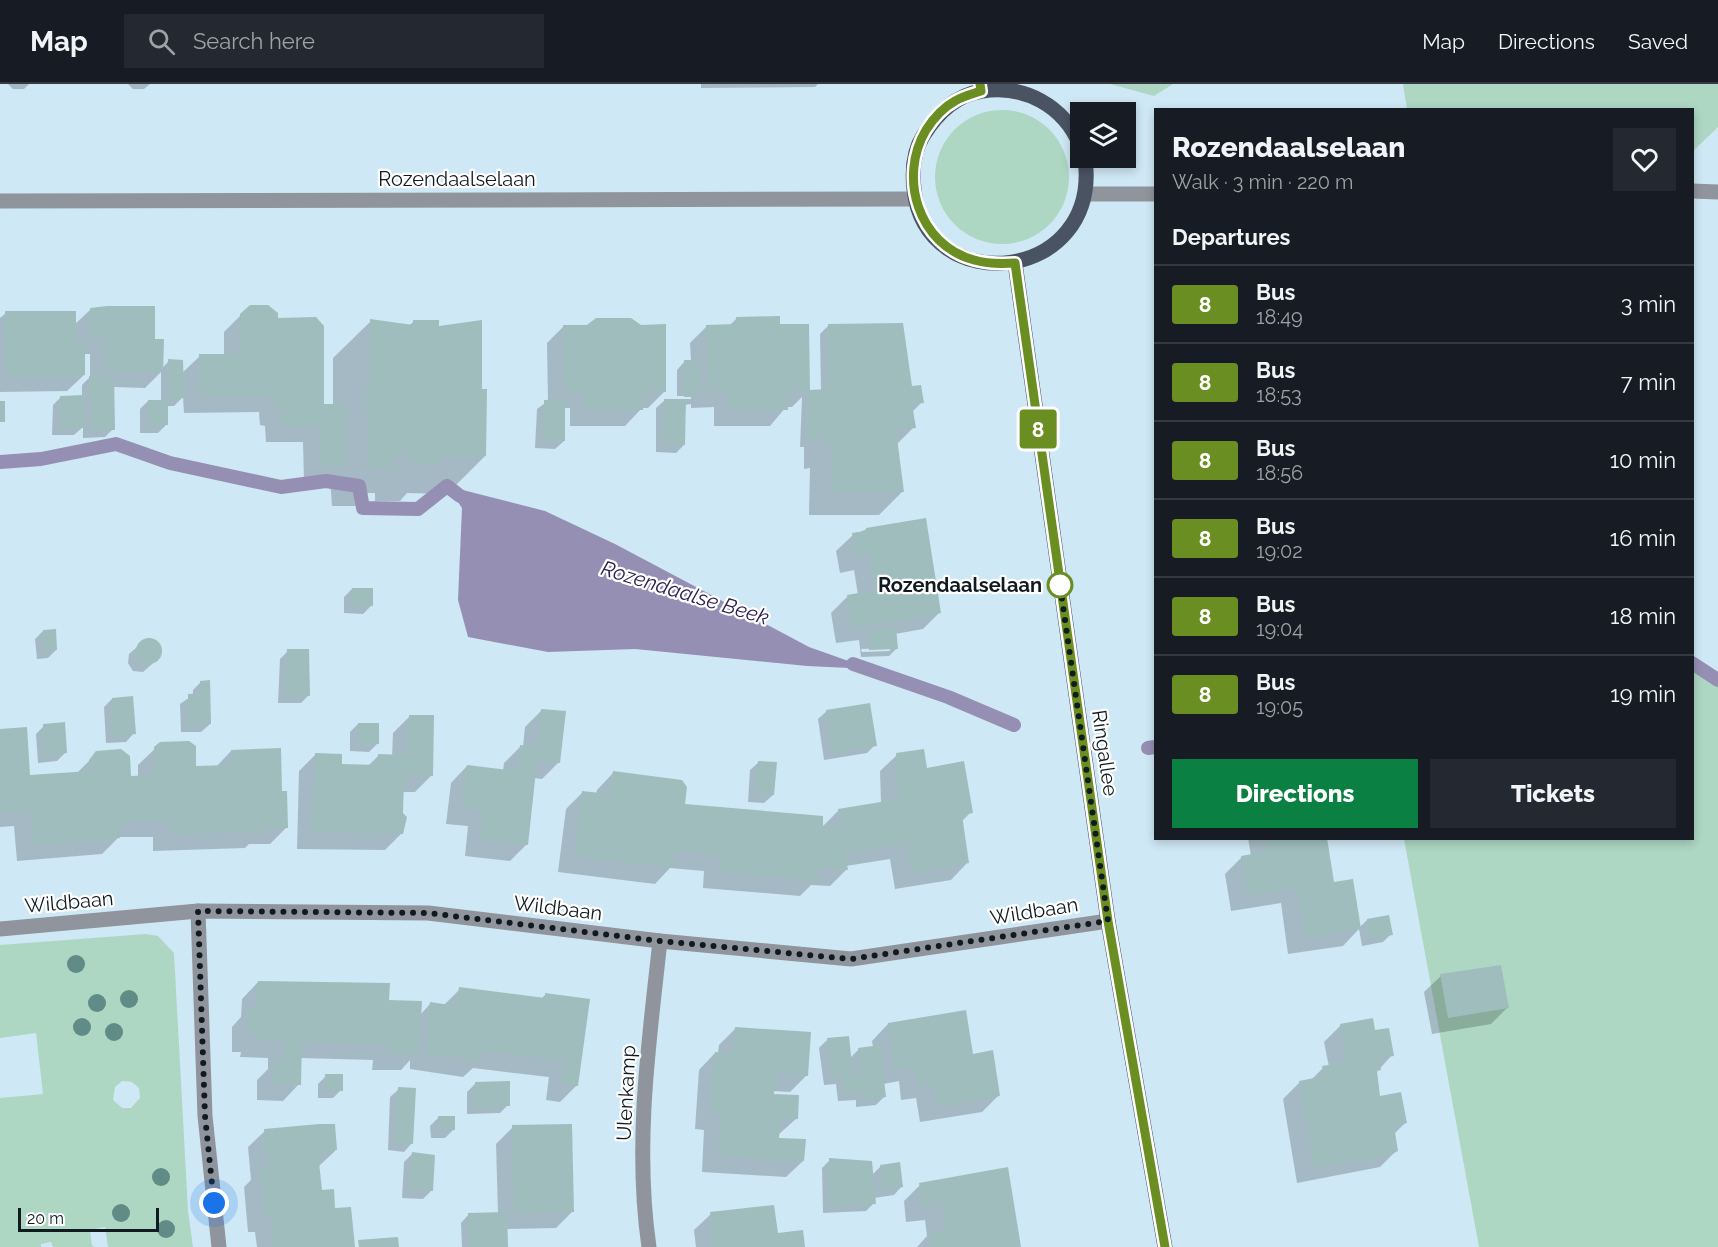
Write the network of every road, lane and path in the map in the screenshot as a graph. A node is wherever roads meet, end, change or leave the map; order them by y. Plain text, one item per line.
1 (980, 87) edge
2 (1070, 125) edge
3 (1085, 168) edge
4 (1694, 191) edge
5 (1718, 192) edge
6 (1086, 194) junction
7 (1154, 194) edge
8 (915, 200) junction
9 (0, 201) edge
10 (1015, 263) junction
11 (198, 911) junction
12 (1108, 921) junction
13 (0, 929) edge
14 (660, 941) junction
15 (219, 1247) edge
16 (649, 1247) edge
17 (1165, 1247) edge

1 - 2 main road
1 - 8 main road
3 - 6 main road
4 - 5 street
6 - 7 street
6 - 10 main road
8 - 9 street, Rozendaalselaan
8 - 10 main road
10 - 12 main road, Ringallee
11 - 13 street, Wildbaan
11 - 14 street, Wildbaan
11 - 15 street
12 - 14 street, Wildbaan
12 - 17 main road, Ringallee
14 - 16 street, Ulenkamp

